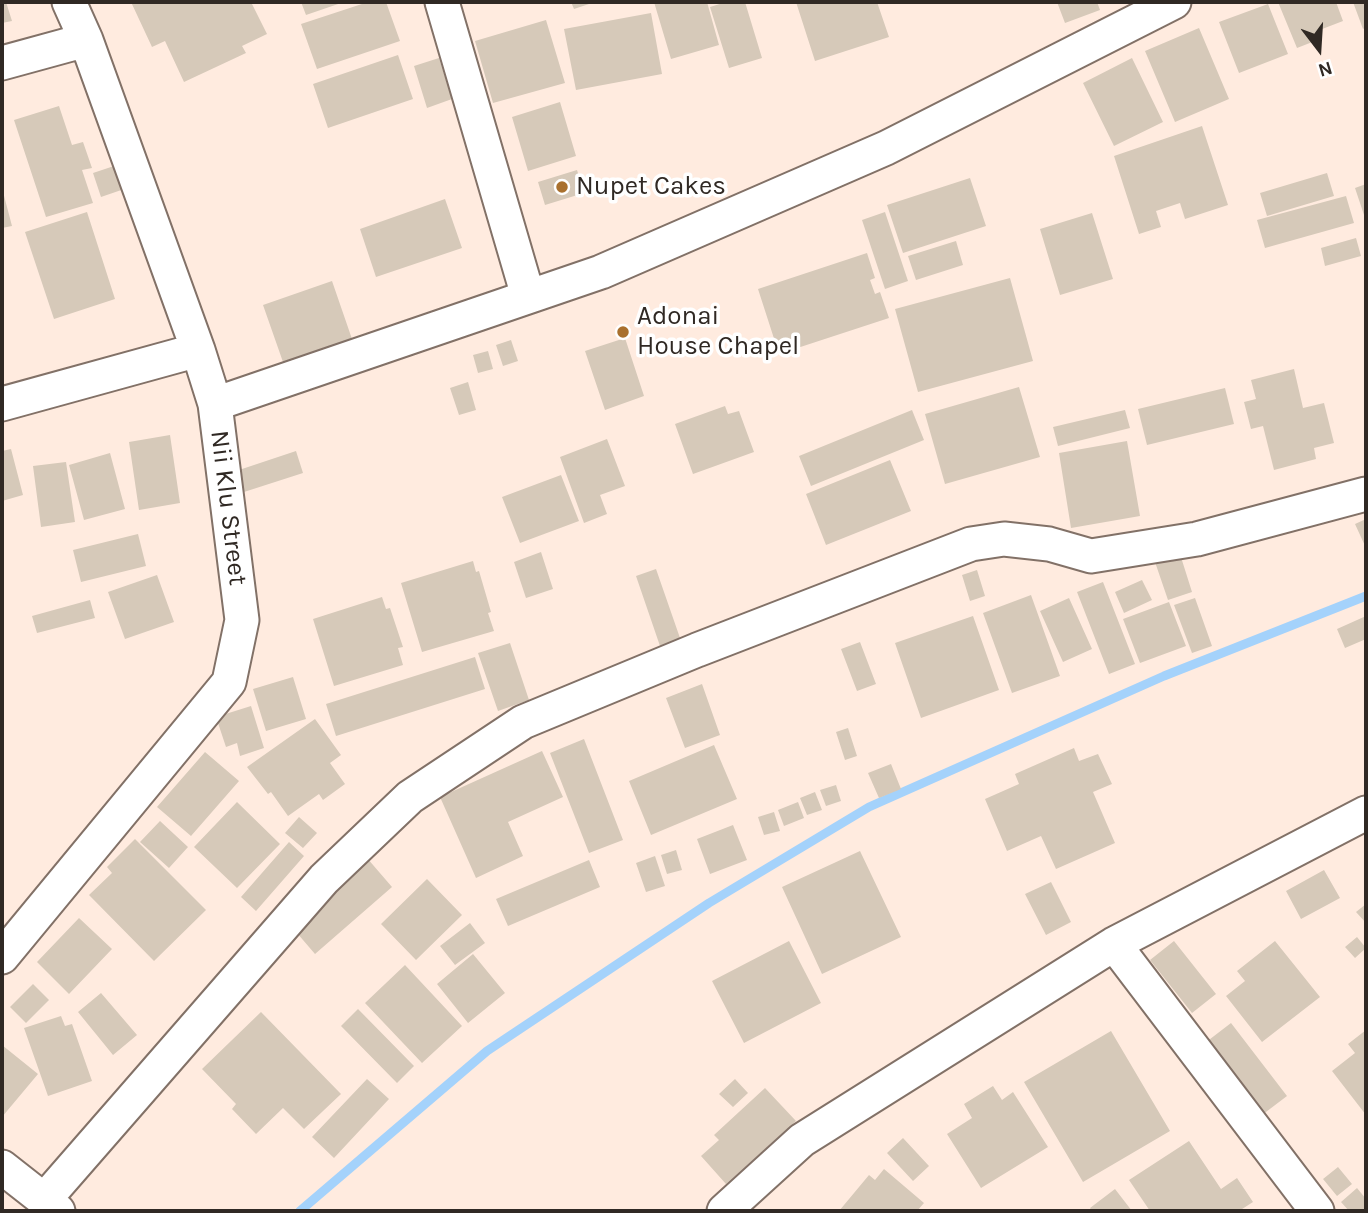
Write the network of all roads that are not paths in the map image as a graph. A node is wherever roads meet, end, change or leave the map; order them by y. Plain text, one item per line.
1 (69, 2) edge
2 (442, 2) edge
3 (1174, 2) edge
4 (86, 40) junction
5 (2, 63) edge
6 (528, 296) junction
7 (198, 350) junction
8 (2, 404) edge
9 (215, 404) junction
10 (1366, 494) edge
11 (1366, 813) edge
12 (1114, 944) junction
13 (2, 957) edge
14 (2, 1167) edge
15 (51, 1205) edge
16 (724, 1211) edge
17 (1317, 1211) edge

1 - 4 street, Nii Klu Street
2 - 6 street
3 - 6 street
4 - 5 street
4 - 7 street, Nii Klu Street
6 - 9 street
7 - 8 street
7 - 9 street, Nii Klu Street
9 - 13 street, Nii Klu Street
10 - 15 street
11 - 12 street
12 - 16 street
12 - 17 street
14 - 15 street

